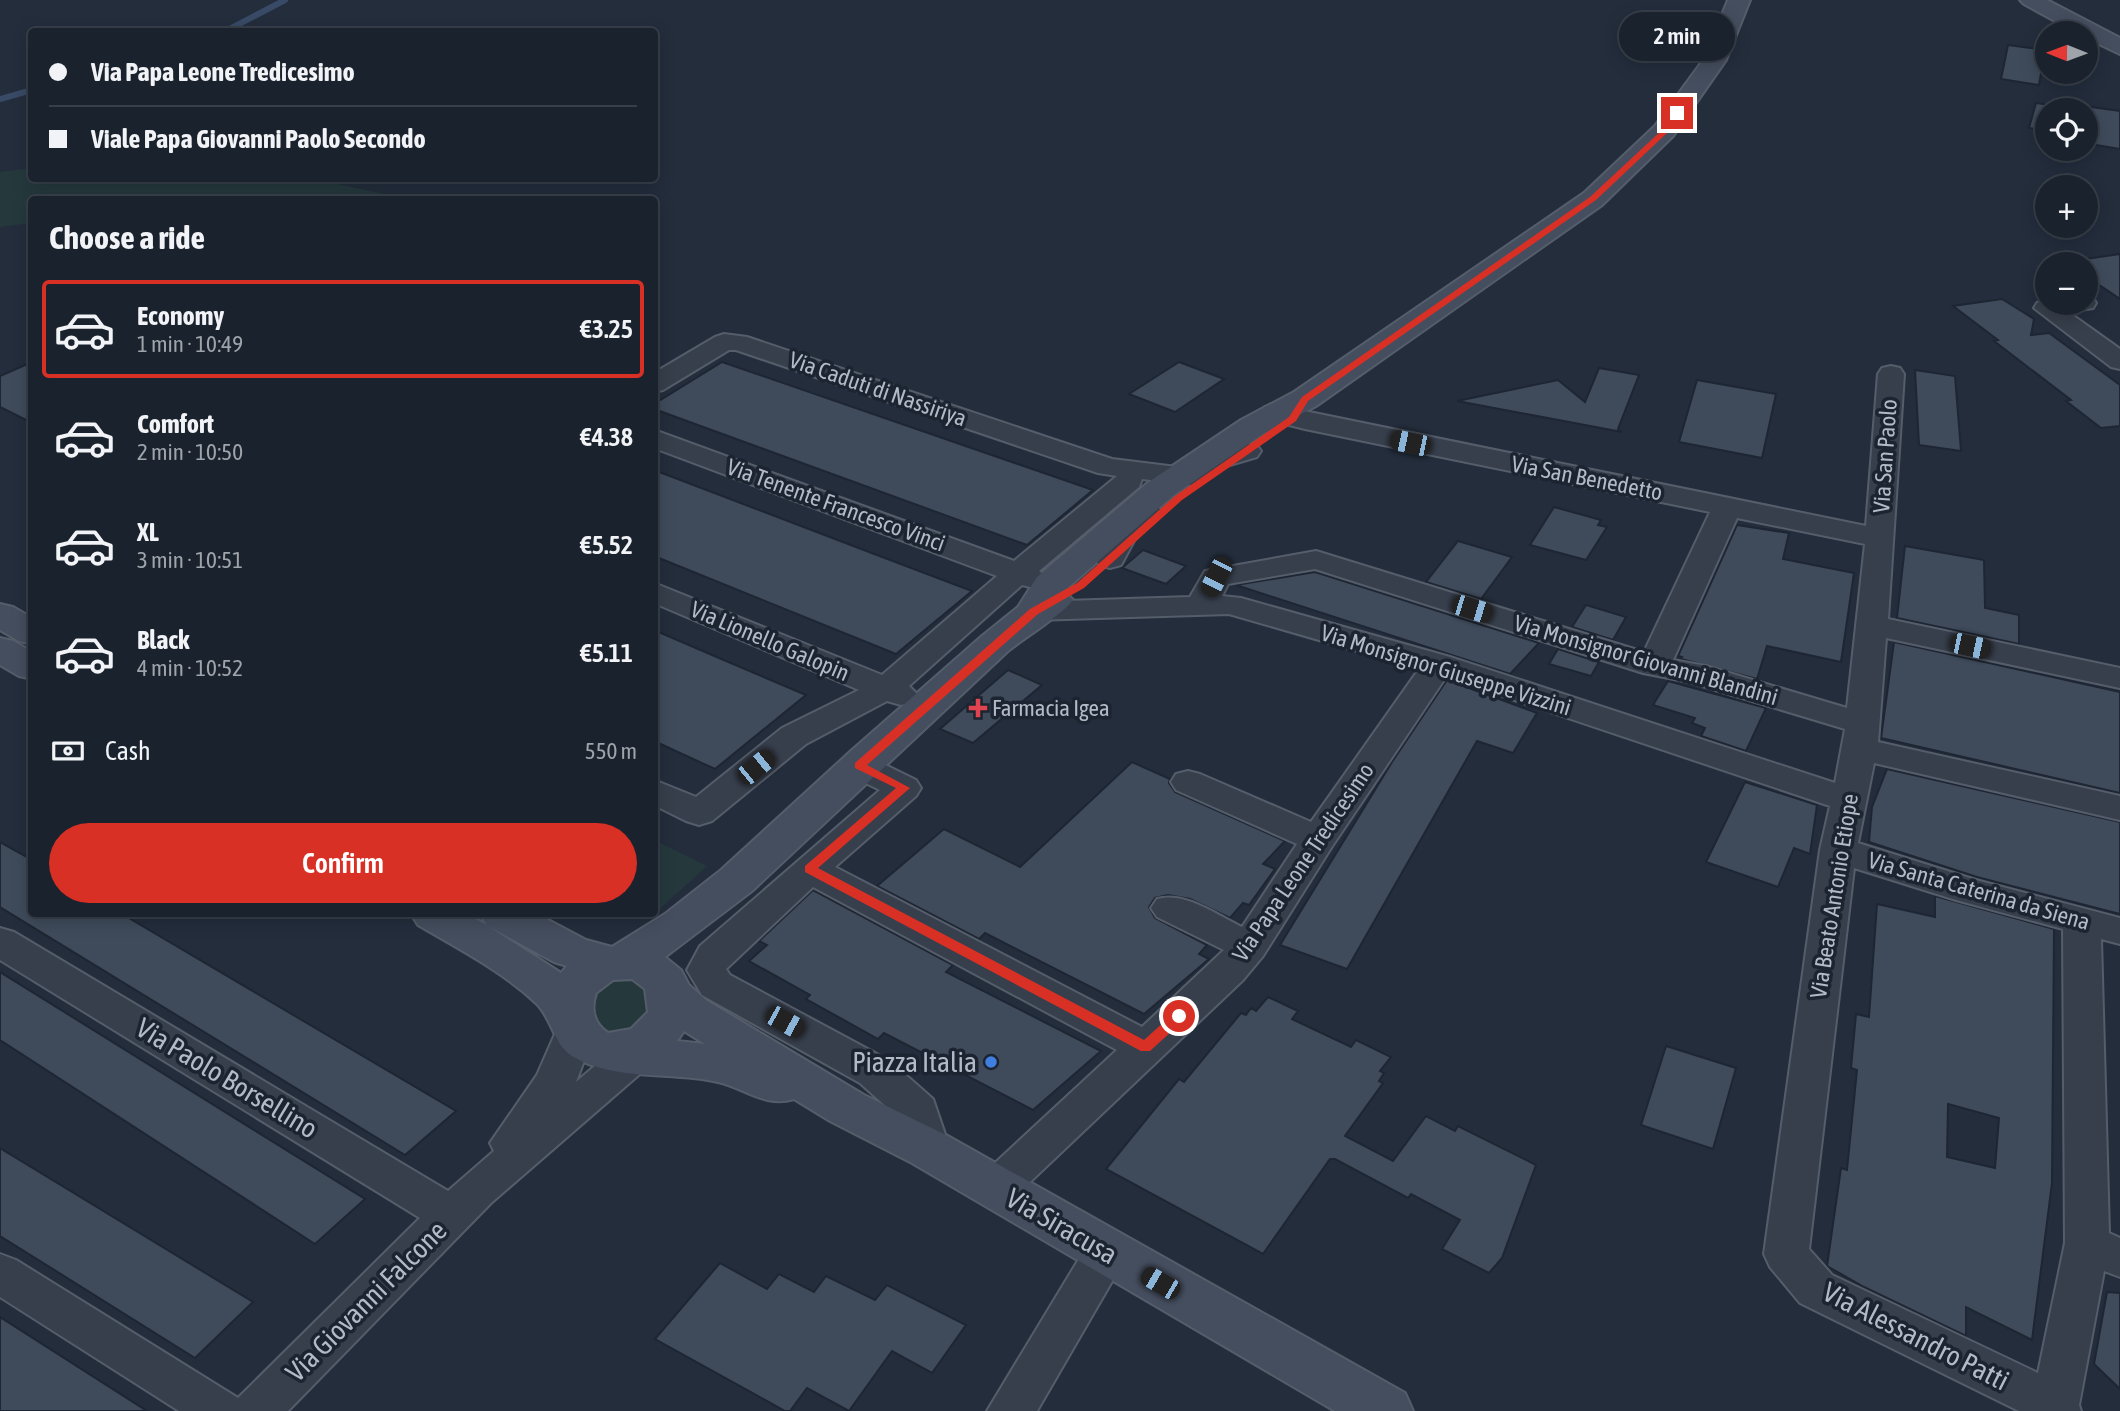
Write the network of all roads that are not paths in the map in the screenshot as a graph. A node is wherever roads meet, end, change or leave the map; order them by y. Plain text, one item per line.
1 (1740, 0) edge
2 (2031, 0) edge
3 (2120, 47) edge
4 (2113, 299) dead end
5 (2098, 301) edge
6 (2056, 315) edge
7 (2120, 361) edge
8 (1891, 374) dead end
9 (658, 382) edge
10 (1291, 410) junction
11 (658, 439) edge
12 (1247, 452) junction
13 (1151, 483) junction
14 (1727, 507) junction
15 (1880, 538) junction
16 (1110, 559) junction
17 (1018, 573) junction
18 (658, 594) edge
19 (1051, 596) junction
20 (1202, 604) junction
21 (0, 615) edge
22 (1870, 625) junction
23 (28, 632) edge
24 (0, 649) edge
25 (1439, 664) junction
26 (28, 666) edge
27 (1654, 666) junction
28 (2120, 678) edge
29 (886, 689) junction
30 (928, 706) junction
31 (1861, 736) junction
32 (859, 766) junction
33 (1188, 782) dead end
34 (658, 793) edge
35 (1847, 799) junction
36 (2120, 808) edge
37 (1318, 839) junction
38 (1838, 850) junction
39 (809, 869) junction
40 (740, 880) junction
41 (1170, 908) dead end
42 (438, 917) edge
43 (507, 917) edge
44 (2101, 927) edge
45 (0, 942) edge
46 (1249, 946) junction
47 (615, 963) junction
48 (667, 988) junction
49 (609, 1037) junction
50 (1146, 1047) junction
51 (847, 1108) junction
52 (929, 1149) junction
53 (996, 1188) junction
54 (464, 1203) junction
55 (2103, 1250) edge
56 (1107, 1252) junction
57 (1786, 1254) joint
58 (0, 1273) edge
59 (2056, 1408) edge
60 (220, 1411) edge
61 (256, 1411) edge
62 (1012, 1411) edge
63 (1385, 1411) edge

1 - 10 street
2 - 3 street
4 - 5 street
6 - 7 street
8 - 15 street, Via San Paolo
9 - 13 street, Via Caduti di Nassiriya
10 - 12 street
10 - 13 street
10 - 14 street, Via San Benedetto
11 - 17 street, Via Tenente Francesco Vinci
12 - 13 street
12 - 16 street
13 - 16 street
13 - 17 street
13 - 19 street
14 - 15 street, Via San Benedetto
14 - 27 street
15 - 22 street, Via Beato Antonio Etiope
16 - 19 street
17 - 19 street, Via Tenente Francesco Vinci
17 - 29 street
18 - 29 street, Via Lionello Galopin
19 - 20 street, Via Monsignor Giuseppe Vizzini
19 - 30 street
20 - 25 street, Via Monsignor Giuseppe Vizzini
20 - 27 street, Via Monsignor Giovanni Blandini
21 - 23 street
22 - 28 street
22 - 31 street, Via Beato Antonio Etiope
24 - 26 street
25 - 35 street, Via Monsignor Giuseppe Vizzini
25 - 37 street, Via Papa Leone Tredicesimo
27 - 31 street, Via Monsignor Giovanni Blandini
29 - 30 street, Via Lionello Galopin
29 - 34 street
30 - 32 street
31 - 35 street, Via Beato Antonio Etiope
31 - 36 street, Via Monsignor Giovanni Blandini
32 - 39 street
32 - 40 street
33 - 37 street
35 - 38 street, Via Beato Antonio Etiope
37 - 46 street, Via Papa Leone Tredicesimo
38 - 44 street, Via Santa Caterina da Siena
38 - 57 street, Via Beato Antonio Etiope
39 - 50 street
39 - 52 street
40 - 47 street
40 - 48 street
41 - 46 street
42 - 49 street
43 - 47 street
44 - 55 street
45 - 54 street, Via Paolo Borsellino
46 - 50 street, Via Papa Leone Tredicesimo
47 - 48 street
47 - 49 street
48 - 49 street
48 - 51 street
49 - 51 street
49 - 54 street
49 - 54 street
50 - 53 street, Via Papa Leone Tredicesimo
51 - 52 street, Via Siracusa
52 - 53 street, Via Siracusa
53 - 56 street, Via Siracusa
54 - 61 street, Via Giovanni Falcone
55 - 59 street
56 - 62 street
56 - 63 street, Via Siracusa
57 - 59 street, Via Alessandro Patti
58 - 60 street

